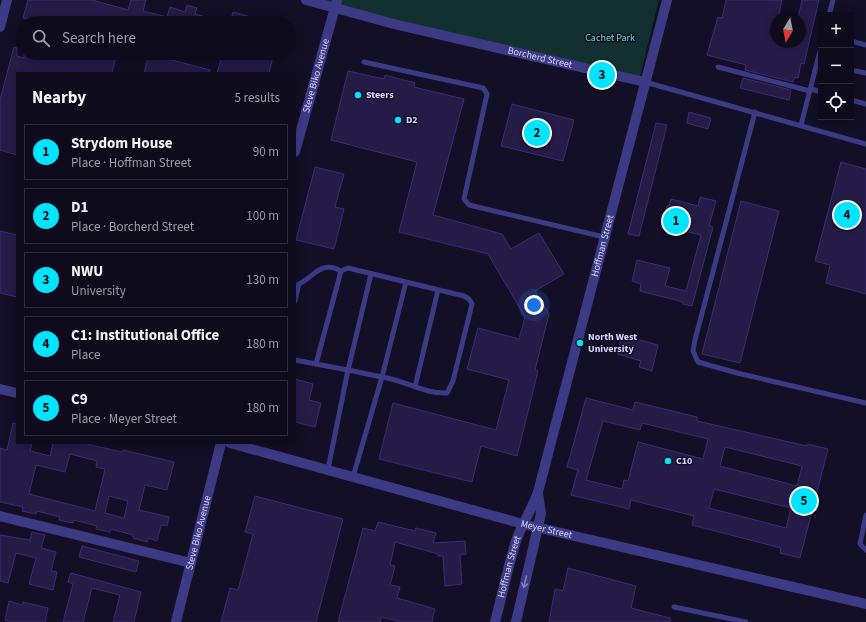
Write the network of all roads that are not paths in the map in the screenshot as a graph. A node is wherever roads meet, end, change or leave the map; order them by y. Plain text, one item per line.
1 (7, 0) edge
2 (306, 0) edge
3 (667, 0) edge
4 (833, 0) edge
5 (336, 4) edge
6 (830, 12) edge
7 (0, 27) edge
8 (854, 43) edge
9 (866, 45) edge
10 (364, 62) dead end
11 (818, 65) edge
12 (718, 67) dead end
13 (854, 71) edge
14 (866, 74) edge
15 (645, 82) junction
16 (810, 90) junction
17 (818, 91) edge
18 (854, 101) edge
19 (866, 104) edge
20 (755, 112) junction
21 (801, 126) junction
22 (866, 144) edge
23 (296, 148) edge
24 (604, 237) junction
25 (341, 271) junction
26 (371, 274) junction
27 (406, 282) junction
28 (297, 285) edge
29 (438, 290) junction
30 (296, 360) edge
31 (316, 364) junction
32 (348, 370) junction
33 (382, 377) junction
34 (415, 387) junction
35 (0, 389) edge
36 (16, 393) edge
37 (866, 403) edge
38 (221, 444) edge
39 (234, 444) edge
40 (328, 470) junction
41 (353, 476) junction
42 (538, 492) junction
43 (866, 514) edge
44 (0, 516) edge
45 (523, 524) junction
46 (539, 527) junction
47 (866, 550) edge
48 (191, 563) junction
49 (865, 604) edge
50 (674, 607) dead end
51 (176, 622) edge
52 (495, 622) edge
53 (516, 622) edge
54 (746, 622) edge

1 - 7 street
2 - 5 street, Borcherd Street
3 - 15 street, Hoffman Street
4 - 6 lane
5 - 15 street, Borcherd Street
5 - 23 street, Steve Biko Avenue
8 - 9 lane
10 - 24 lane
11 - 16 lane
12 - 16 lane
13 - 14 lane
15 - 20 lane, Borcherd Street
15 - 24 street, Hoffman Street
16 - 17 lane
16 - 21 lane
18 - 19 lane
20 - 21 lane, Borcherd Street
20 - 37 lane
21 - 22 lane, Borcherd Street
24 - 42 street, Hoffman Street
25 - 26 lane
25 - 28 lane
25 - 31 lane
26 - 27 lane
26 - 32 lane
27 - 29 lane
27 - 33 lane
29 - 34 lane
29 - 34 lane
30 - 31 lane
31 - 32 lane
32 - 33 lane
32 - 40 lane
33 - 34 lane
33 - 41 lane
35 - 36 street
38 - 48 street, Steve Biko Avenue
39 - 40 street, Meyer Street
40 - 41 street, Meyer Street
41 - 45 street, Meyer Street
42 - 45 street, Hoffman Street
42 - 46 street, Hoffman Street
43 - 47 lane
44 - 48 street
45 - 46 street, Meyer Street
45 - 52 street, Hoffman Street
46 - 49 street, Meyer Street
46 -> 53 street, Hoffman Street
48 - 51 street, Steve Biko Avenue
50 - 54 lane

